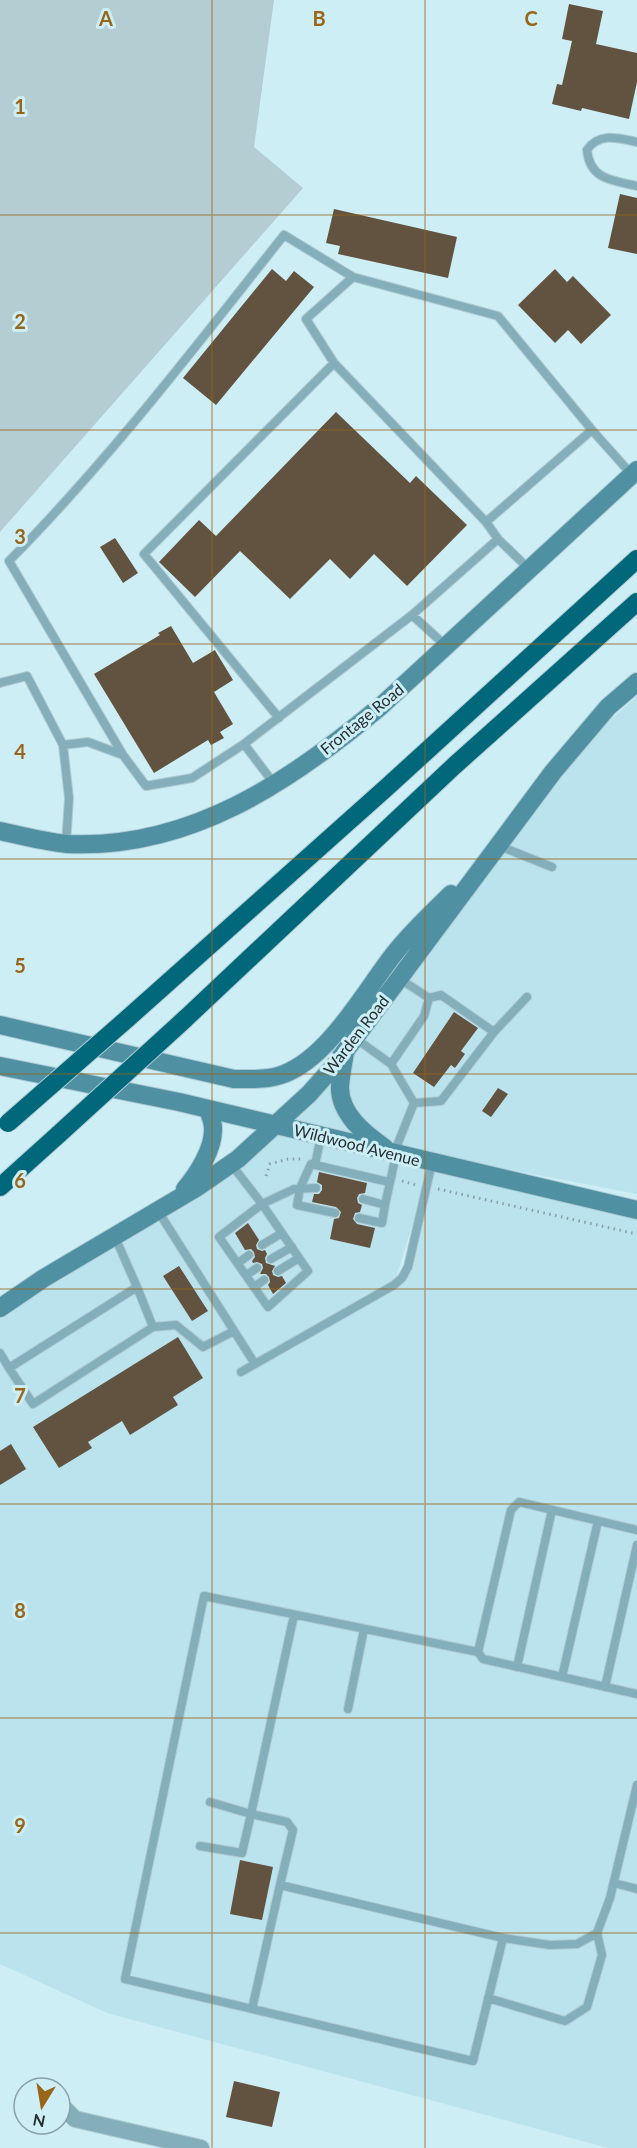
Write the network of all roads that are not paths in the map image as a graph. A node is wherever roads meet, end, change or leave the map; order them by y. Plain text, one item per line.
1 (637, 142) edge
2 (637, 186) edge
3 (353, 277) junction
4 (334, 363) junction
5 (592, 430) junction
6 (634, 472) edge
7 (486, 522) junction
8 (498, 539) junction
9 (637, 559) edge
10 (529, 569) junction
11 (637, 602) edge
12 (412, 615) junction
13 (446, 647) junction
14 (637, 682) edge
15 (0, 683) edge
16 (279, 718) junction
17 (244, 744) junction
18 (63, 745) junction
19 (123, 755) junction
20 (275, 785) junction
21 (0, 831) edge
22 (0, 837) edge
23 (25, 837) junction
24 (66, 844) junction
25 (497, 845) junction
26 (552, 867) dead end
27 (399, 979) junction
28 (527, 997) dead end
29 (429, 998) junction
30 (0, 1025) edge
31 (494, 1032) junction
32 (350, 1045) junction
33 (391, 1064) junction
34 (0, 1066) edge
35 (414, 1103) junction
36 (208, 1109) junction
37 (275, 1125) junction
38 (4, 1126) edge
39 (321, 1136) junction
40 (395, 1154) junction
41 (315, 1163) junction
42 (432, 1163) junction
43 (231, 1164) junction
44 (389, 1180) junction
45 (0, 1186) edge
46 (300, 1188) junction
47 (315, 1188) dead end
48 (177, 1199) junction
49 (363, 1199) dead end
50 (262, 1204) junction
51 (385, 1204) junction
52 (158, 1210) junction
53 (637, 1210) edge
54 (335, 1213) dead end
55 (359, 1218) dead end
56 (282, 1233) junction
57 (114, 1236) junction
58 (262, 1245) dead end
59 (292, 1247) junction
60 (249, 1255) dead end
61 (299, 1258) junction
62 (271, 1259) dead end
63 (238, 1263) junction
64 (257, 1268) dead end
65 (278, 1271) dead end
66 (246, 1275) junction
67 (264, 1280) dead end
68 (137, 1287) junction
69 (254, 1287) junction
70 (0, 1308) edge
71 (153, 1327) junction
72 (234, 1331) junction
73 (0, 1353) edge
74 (255, 1364) junction
75 (9, 1368) junction
76 (241, 1372) dead end
77 (552, 1510) junction
78 (598, 1521) junction
79 (637, 1530) edge
80 (637, 1545) edge
81 (294, 1615) junction
82 (364, 1629) junction
83 (477, 1652) junction
84 (517, 1667) junction
85 (562, 1677) junction
86 (605, 1687) junction
87 (637, 1694) edge
88 (348, 1709) dead end
89 (637, 1785) edge
90 (210, 1802) dead end
91 (251, 1814) junction
92 (200, 1846) dead end
93 (614, 1883) junction
94 (280, 1885) junction
95 (637, 1889) edge
96 (597, 1933) junction
97 (503, 1938) junction
98 (488, 1998) junction
99 (252, 2009) junction
100 (72, 2116) edge
101 (201, 2148) edge

1 - 2 lane
3 - 4 lane
3 - 5 lane
3 - 19 lane
4 - 7 lane
4 - 16 lane
5 - 6 lane
5 - 7 lane
6 - 10 main road, Frontage Road
7 - 8 lane
8 - 10 lane
8 - 12 lane
9 - 38 highway, bridge
10 - 13 main road, Frontage Road
11 - 45 highway, bridge
12 - 13 lane
12 - 16 lane
13 - 20 main road, Frontage Road
14 - 25 main road, Warden Road
15 - 18 lane
16 - 17 lane
17 - 19 lane
17 - 20 lane
18 - 19 lane
18 - 24 lane
20 - 24 main road, Frontage Road
21 - 23 main road
22 - 23 main road
23 - 24 main road, Frontage Road
25 - 26 lane
25 - 27 main road, Warden Road
25 - 30 main road
27 - 29 lane
27 - 32 main road, Warden Road
28 - 31 lane
29 - 31 lane
29 - 33 lane
31 - 35 lane
32 - 33 lane
32 - 37 main road, Warden Road
32 - 40 main road
33 - 35 lane
34 - 36 main road, Wildwood Avenue
35 - 40 lane
36 - 37 main road, Wildwood Avenue
36 - 48 main road
37 - 39 main road, Wildwood Avenue
37 - 43 main road, Warden Road
39 - 40 main road, Wildwood Avenue
39 - 41 lane
40 - 42 main road, Wildwood Avenue
40 - 44 lane
41 - 44 lane
41 - 46 lane
42 - 53 main road, Wildwood Avenue
42 - 74 lane
43 - 48 main road, Warden Road
43 - 50 lane
44 - 51 lane
46 - 47 lane
46 - 50 lane
46 - 54 lane
48 - 52 main road, Warden Road
49 - 51 lane
50 - 56 lane
50 - 63 lane
51 - 55 lane
52 - 57 main road, Warden Road
52 - 72 lane
56 - 58 lane
56 - 59 lane
57 - 68 lane
57 - 70 main road, Warden Road
59 - 61 lane
59 - 62 lane
60 - 63 lane
61 - 65 lane
61 - 69 lane
63 - 66 lane
64 - 66 lane
66 - 69 lane
67 - 69 lane
68 - 71 lane
68 - 75 lane
71 - 72 lane
71 - 75 lane
72 - 74 lane
73 - 75 lane
74 - 76 lane
77 - 78 lane
77 - 83 lane
77 - 84 lane
78 - 79 lane
78 - 85 lane
80 - 86 lane
81 - 82 lane
81 - 91 lane
81 - 99 lane
82 - 83 lane
82 - 88 lane
83 - 84 lane
84 - 85 lane
85 - 86 lane
86 - 87 lane
89 - 93 lane
90 - 91 lane
91 - 92 lane
91 - 94 lane
93 - 95 lane
93 - 96 lane
94 - 97 lane
94 - 99 lane
96 - 97 lane
96 - 98 lane
97 - 98 lane
98 - 99 lane
100 - 101 street

